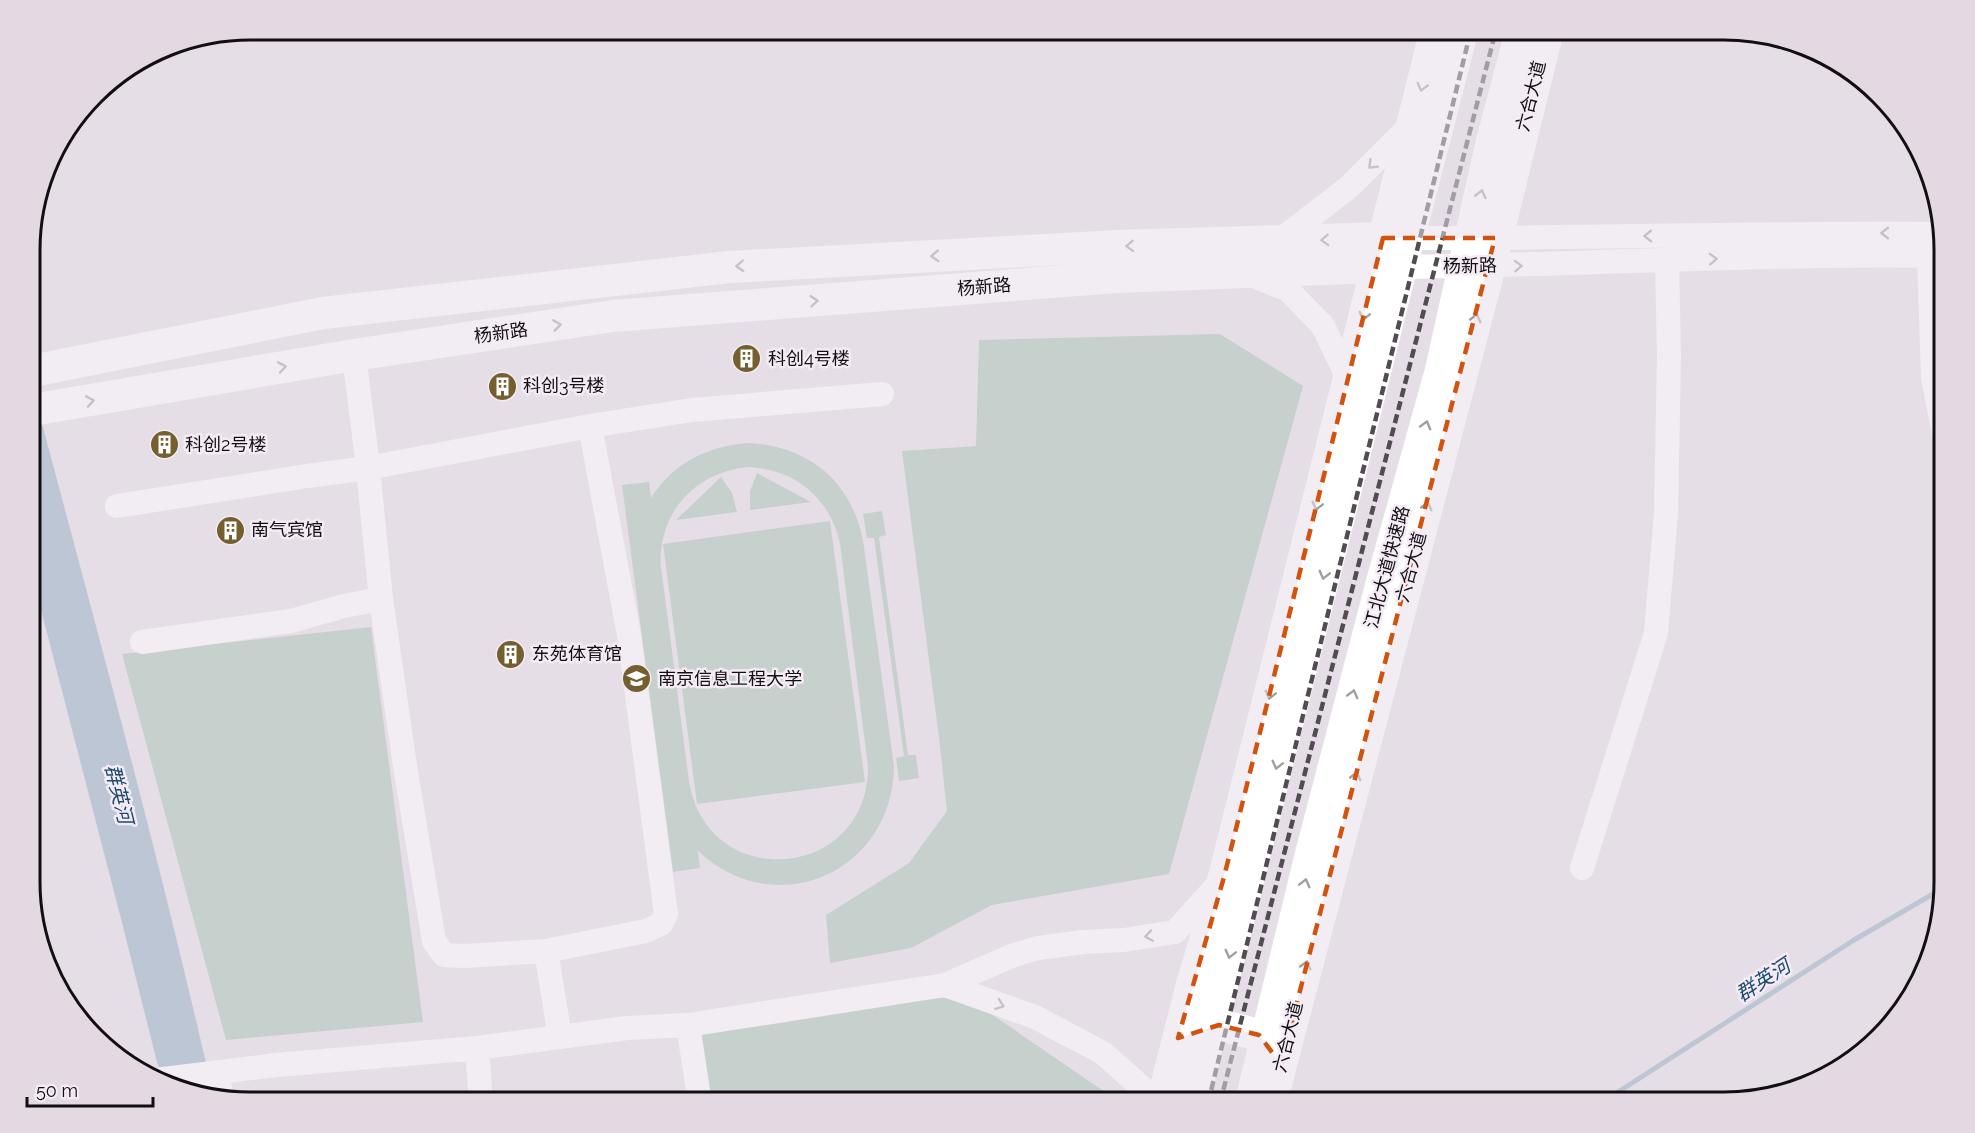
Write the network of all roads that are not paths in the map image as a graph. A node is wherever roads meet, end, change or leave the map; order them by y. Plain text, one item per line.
1 (1433, 40) edge
2 (1459, 40) edge
3 (1519, 40) edge
4 (1545, 40) edge
5 (1413, 123) junction
6 (1934, 234) edge
7 (1279, 241) junction
8 (1492, 252) junction
9 (1380, 253) junction
10 (1934, 256) edge
11 (1667, 261) junction
12 (1241, 272) junction
13 (1934, 347) edge
14 (354, 355) junction
15 (40, 368) edge
16 (1348, 378) junction
17 (1934, 383) edge
18 (882, 394) dead end
19 (40, 409) edge
20 (590, 426) junction
21 (368, 468) junction
22 (117, 506) dead end
23 (381, 598) junction
24 (142, 642) dead end
25 (1582, 868) dead end
26 (1224, 877) junction
27 (546, 951) junction
28 (945, 985) junction
29 (688, 1025) junction
30 (560, 1036) junction
31 (1179, 1038) junction
32 (477, 1048) junction
33 (1281, 1064) junction
34 (217, 1072) junction
35 (174, 1078) edge
36 (220, 1090) edge
37 (480, 1092) edge
38 (698, 1092) edge
39 (1147, 1092) edge
40 (1163, 1092) edge
41 (1195, 1092) edge
42 (1254, 1092) edge
43 (1274, 1092) edge

1 -> 5 main road
2 -> 41 highway
42 -> 3 highway, 江北大道快速路
4 - 8 main road, 六合大道
5 -> 7 street
5 - 9 main road
6 -> 8 street, 杨新路
9 -> 7 main road, 杨新路
7 -> 15 main road, 杨新路
8 - 9 street, 杨新路
8 -> 11 street, 杨新路
33 -> 8 main road, 六合大道
9 - 12 main road, 杨新路
9 -> 16 main road
11 -> 10 street, 杨新路
11 - 25 street
14 -> 12 main road, 杨新路
12 - 16 street
13 - 17 street
19 -> 14 main road, 杨新路
14 - 21 street
16 -> 26 main road
18 - 20 street
20 - 21 street
20 - 27 street
21 - 22 street
21 - 23 street
23 - 24 street
23 - 27 street
26 -> 28 street
26 - 31 main road
27 - 30 street
28 - 29 street
28 -> 39 street
29 - 30 street
29 - 38 street
30 - 32 street
31 - 33 main road
31 - 40 main road
32 - 34 street
32 - 37 street
33 - 43 main road, 六合大道
34 - 35 street
34 - 36 street

